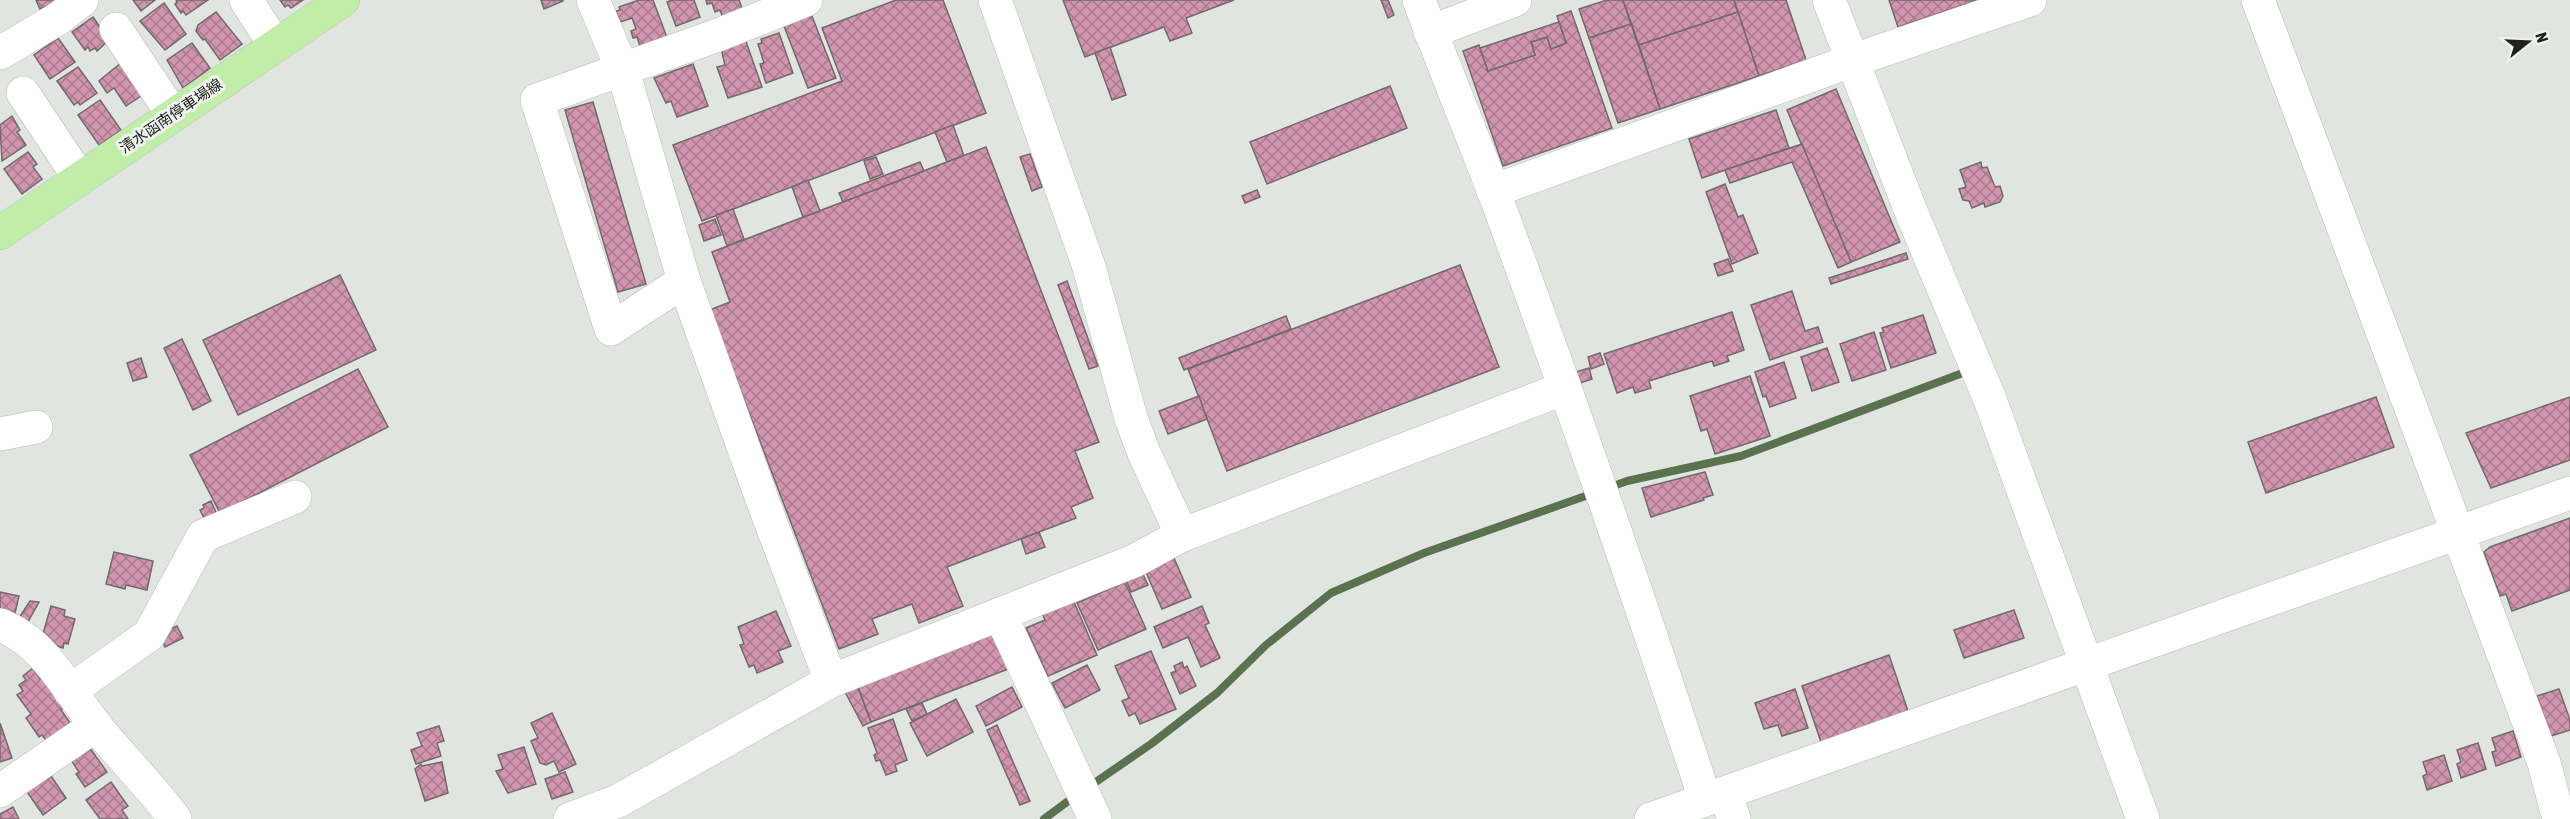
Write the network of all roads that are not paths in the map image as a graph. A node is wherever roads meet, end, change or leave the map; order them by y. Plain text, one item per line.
1 (82, 0) edge
2 (246, 0) edge
3 (343, 0) edge
4 (593, 0) edge
5 (806, 0) edge
6 (995, 0) edge
7 (1419, 0) edge
8 (1515, 0) edge
9 (1829, 0) edge
10 (2030, 0) edge
11 (2258, 0) edge
12 (116, 29) dead end
13 (1430, 32) junction
14 (275, 45) junction
15 (0, 53) edge
16 (1851, 61) junction
17 (623, 71) junction
18 (23, 93) dead end
19 (173, 115) junction
20 (80, 178) junction
21 (1493, 191) junction
22 (0, 233) edge
23 (684, 280) junction
24 (1565, 388) junction
25 (36, 427) dead end
26 (0, 434) edge
27 (2570, 493) edge
28 (295, 497) dead end
29 (2459, 533) junction
30 (1182, 535) junction
31 (1000, 614) junction
32 (0, 625) edge
33 (2085, 665) junction
34 (831, 681) junction
35 (70, 691) junction
36 (96, 725) junction
37 (2557, 758) edge
38 (0, 790) edge
39 (1721, 804) edge
40 (175, 819) edge
41 (570, 819) edge
42 (1095, 819) edge
43 (1651, 819) edge
44 (2143, 819) edge
45 (2559, 819) edge

1 - 15 street
2 - 14 street
3 - 14 main road, 清水函南停車場線
4 - 17 street
5 - 17 street
6 - 30 street
7 - 13 street
8 - 13 street
9 - 16 street
10 - 16 street
11 - 29 street
12 - 19 street
13 - 21 street
14 - 19 main road, 清水函南停車場線
16 - 21 street
16 - 33 street
17 - 23 street
17 - 23 street
18 - 20 street
19 - 20 main road, 清水函南停車場線
20 - 22 main road, 清水函南停車場線
21 - 24 street
23 - 34 street
24 - 30 street
24 - 39 street
25 - 26 street
27 - 29 street
28 - 35 street
29 - 33 street
29 - 37 street
30 - 31 street
31 - 34 street
31 - 42 street
32 - 35 street
33 - 39 street
33 - 44 street
34 - 41 street
35 - 36 street
36 - 38 street
36 - 40 street
37 - 45 street
39 - 43 street

